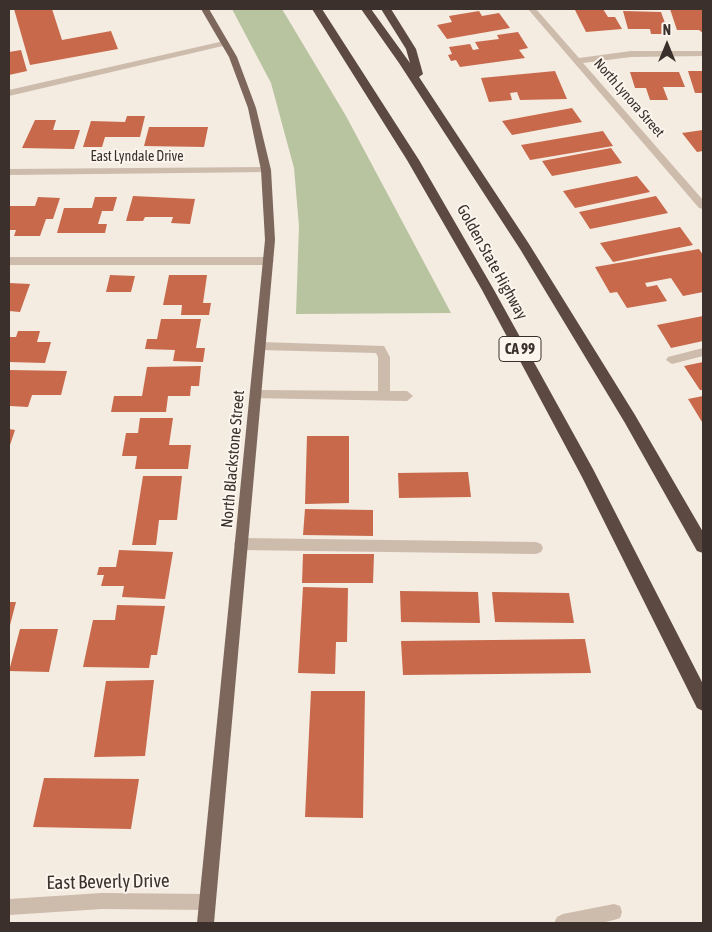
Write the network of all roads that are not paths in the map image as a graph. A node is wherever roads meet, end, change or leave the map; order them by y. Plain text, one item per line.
1 (205, 9) edge
2 (317, 9) edge
3 (366, 9) edge
4 (386, 9) edge
5 (532, 9) edge
6 (224, 43) junction
7 (703, 53) edge
8 (579, 61) junction
9 (422, 88) junction
10 (9, 94) edge
11 (266, 170) junction
12 (9, 172) edge
13 (703, 190) edge
14 (692, 193) junction
15 (703, 206) edge
16 (9, 261) edge
17 (269, 261) junction
18 (260, 346) junction
19 (703, 352) edge
20 (672, 360) dead end
21 (256, 395) junction
22 (384, 396) junction
23 (407, 396) dead end
24 (241, 544) junction
25 (703, 546) edge
26 (536, 548) dead end
27 (703, 702) edge
28 (208, 902) junction
29 (9, 908) edge
30 (614, 912) dead end
31 (206, 923) edge
32 (563, 923) edge

1 - 6 main road, North Blackstone Street
2 - 27 highway, Golden State Highway / CA 99
3 - 9 highway, Golden State Highway
4 - 9 highway
5 - 8 street, North Lynora Street
6 - 10 street
6 - 11 main road, North Blackstone Street
7 - 8 street
8 - 14 street, North Lynora Street
9 - 25 highway, Golden State Highway
11 - 12 street, East Lyndale Drive
11 - 17 main road, North Blackstone Street
13 - 14 street
14 - 15 street, North Lynora Street
16 - 17 street
17 - 18 main road, North Blackstone Street
18 - 21 main road, North Blackstone Street
18 - 22 street
19 - 20 street
21 - 22 street
21 - 24 main road, North Blackstone Street
22 - 23 street
24 - 26 street
24 - 28 main road, North Blackstone Street
28 - 29 street, East Beverly Drive
28 - 31 main road, North Blackstone Street
30 - 32 street

